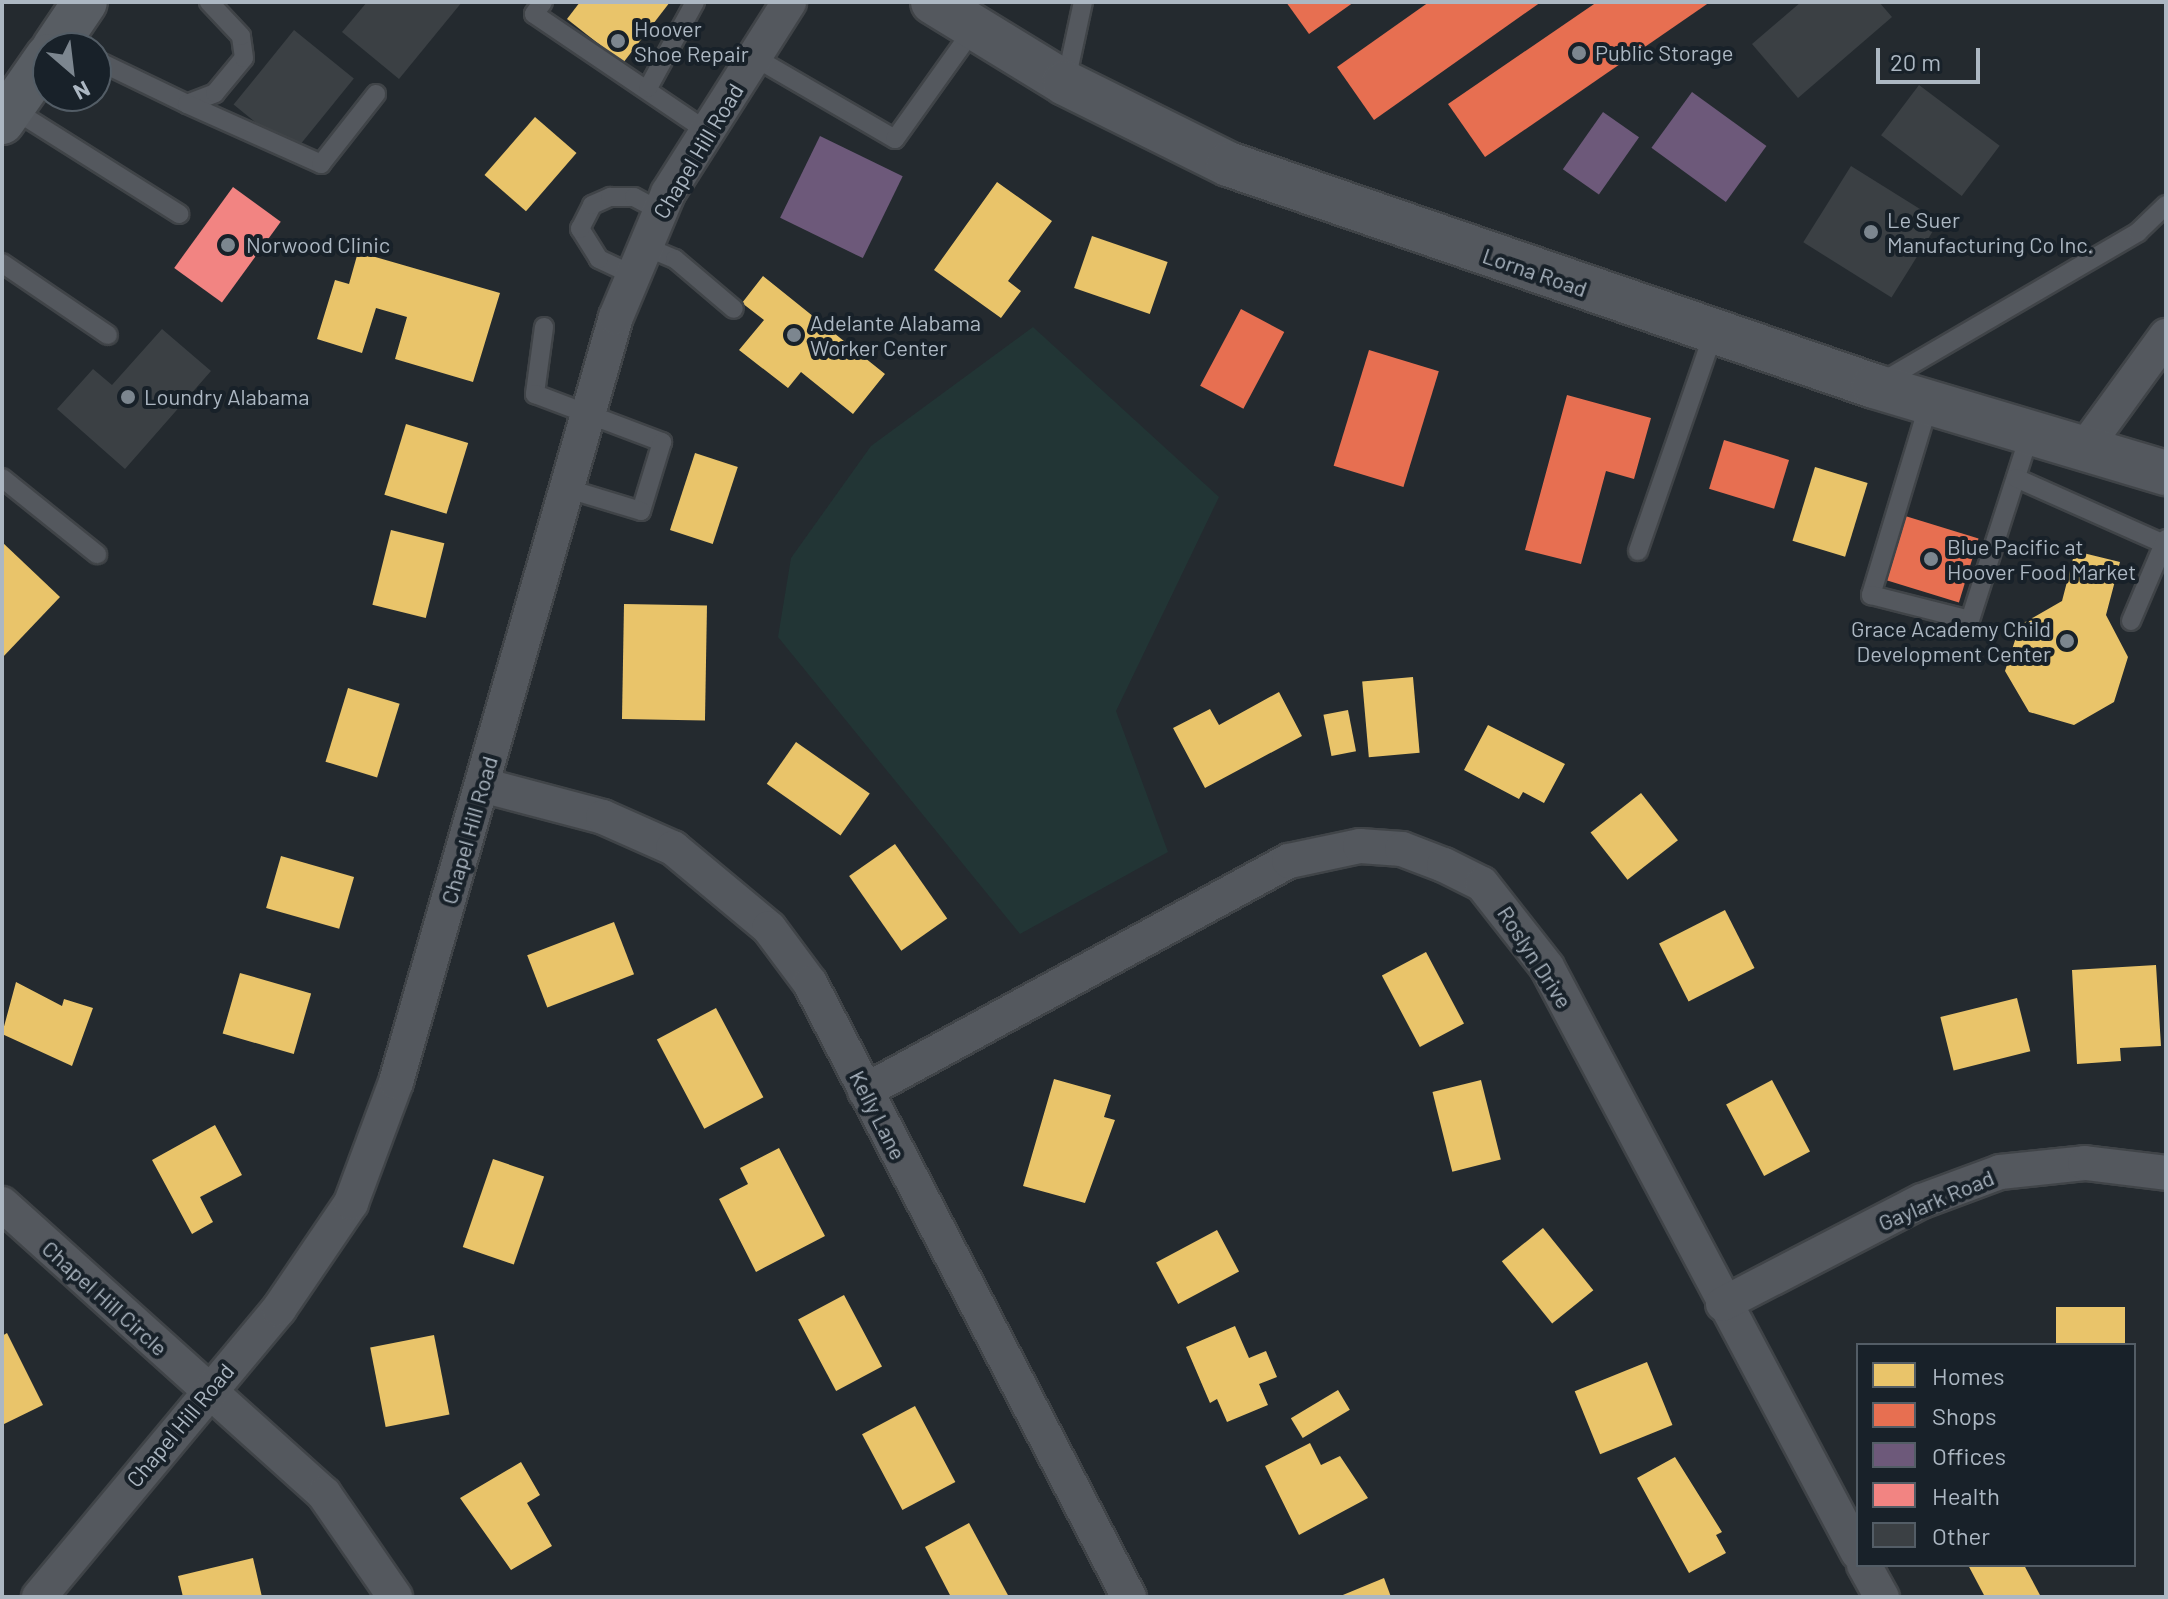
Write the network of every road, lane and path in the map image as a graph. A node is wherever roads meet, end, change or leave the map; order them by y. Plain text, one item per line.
1 (85, 2) edge
2 (209, 2) edge
3 (543, 2) edge
4 (695, 2) edge
5 (789, 2) edge
6 (933, 2) edge
7 (1083, 2) edge
8 (975, 27) junction
9 (74, 32) edge
10 (754, 57) junction
11 (112, 70) edge
12 (1065, 83) junction
13 (32, 88) edge
14 (648, 88) junction
15 (376, 94) dead end
16 (187, 104) junction
17 (7, 115) edge
18 (707, 131) junction
19 (2166, 205) edge
20 (660, 211) junction
21 (179, 214) dead end
22 (638, 260) junction
23 (2, 263) edge
24 (734, 309) dead end
25 (544, 327) dead end
26 (1714, 332) junction
27 (108, 335) dead end
28 (2166, 336) edge
29 (1874, 386) junction
30 (1929, 403) junction
31 (587, 411) junction
32 (2030, 433) junction
33 (2084, 449) junction
34 (2166, 473) edge
35 (2, 478) edge
36 (2016, 478) junction
37 (565, 488) junction
38 (2165, 541) edge
39 (1638, 551) dead end
40 (97, 554) dead end
41 (2131, 621) dead end
42 (482, 785) junction
43 (865, 1091) junction
44 (2166, 1173) edge
45 (2, 1204) edge
46 (1723, 1304) junction
47 (208, 1392) junction
48 (1856, 1549) edge
49 (1865, 1567) edge
50 (39, 1597) edge
51 (395, 1597) edge
52 (1129, 1597) edge
53 (1882, 1597) edge

1 - 9 main road
2 - 16 lane
3 - 14 lane
4 - 14 lane
5 - 10 street, Chapel Hill Road
6 - 8 street, Lorna Road
7 - 12 lane
8 - 10 lane
8 - 12 street, Lorna Road
10 - 18 street, Chapel Hill Road
11 - 16 lane
12 - 26 street, Lorna Road
13 - 17 main road
14 - 18 lane
15 - 16 lane
17 - 21 lane
18 - 20 street, Chapel Hill Road
19 - 29 lane
20 - 22 street, Chapel Hill Road
20 - 22 lane
22 - 24 lane
22 - 31 street, Chapel Hill Road
23 - 27 lane
25 - 31 lane
26 - 29 street, Lorna Road
26 - 39 lane
28 - 33 street
29 - 30 street, Lorna Road
30 - 32 street, Lorna Road
30 - 36 lane
31 - 37 street, Chapel Hill Road
31 - 37 lane
32 - 33 street, Lorna Road
32 - 36 lane
33 - 34 street, Lorna Road
35 - 40 lane
36 - 38 lane
37 - 42 street, Chapel Hill Road
38 - 41 lane
42 - 43 street, Kelly Lane
42 - 47 street, Chapel Hill Road
43 - 46 street, Roslyn Drive
43 - 52 street, Kelly Lane
44 - 46 street, Gaylark Road
45 - 47 street, Chapel Hill Circle
46 - 48 street, Roslyn Drive
47 - 50 street, Chapel Hill Road
47 - 51 street, Chapel Hill Circle
49 - 53 street

